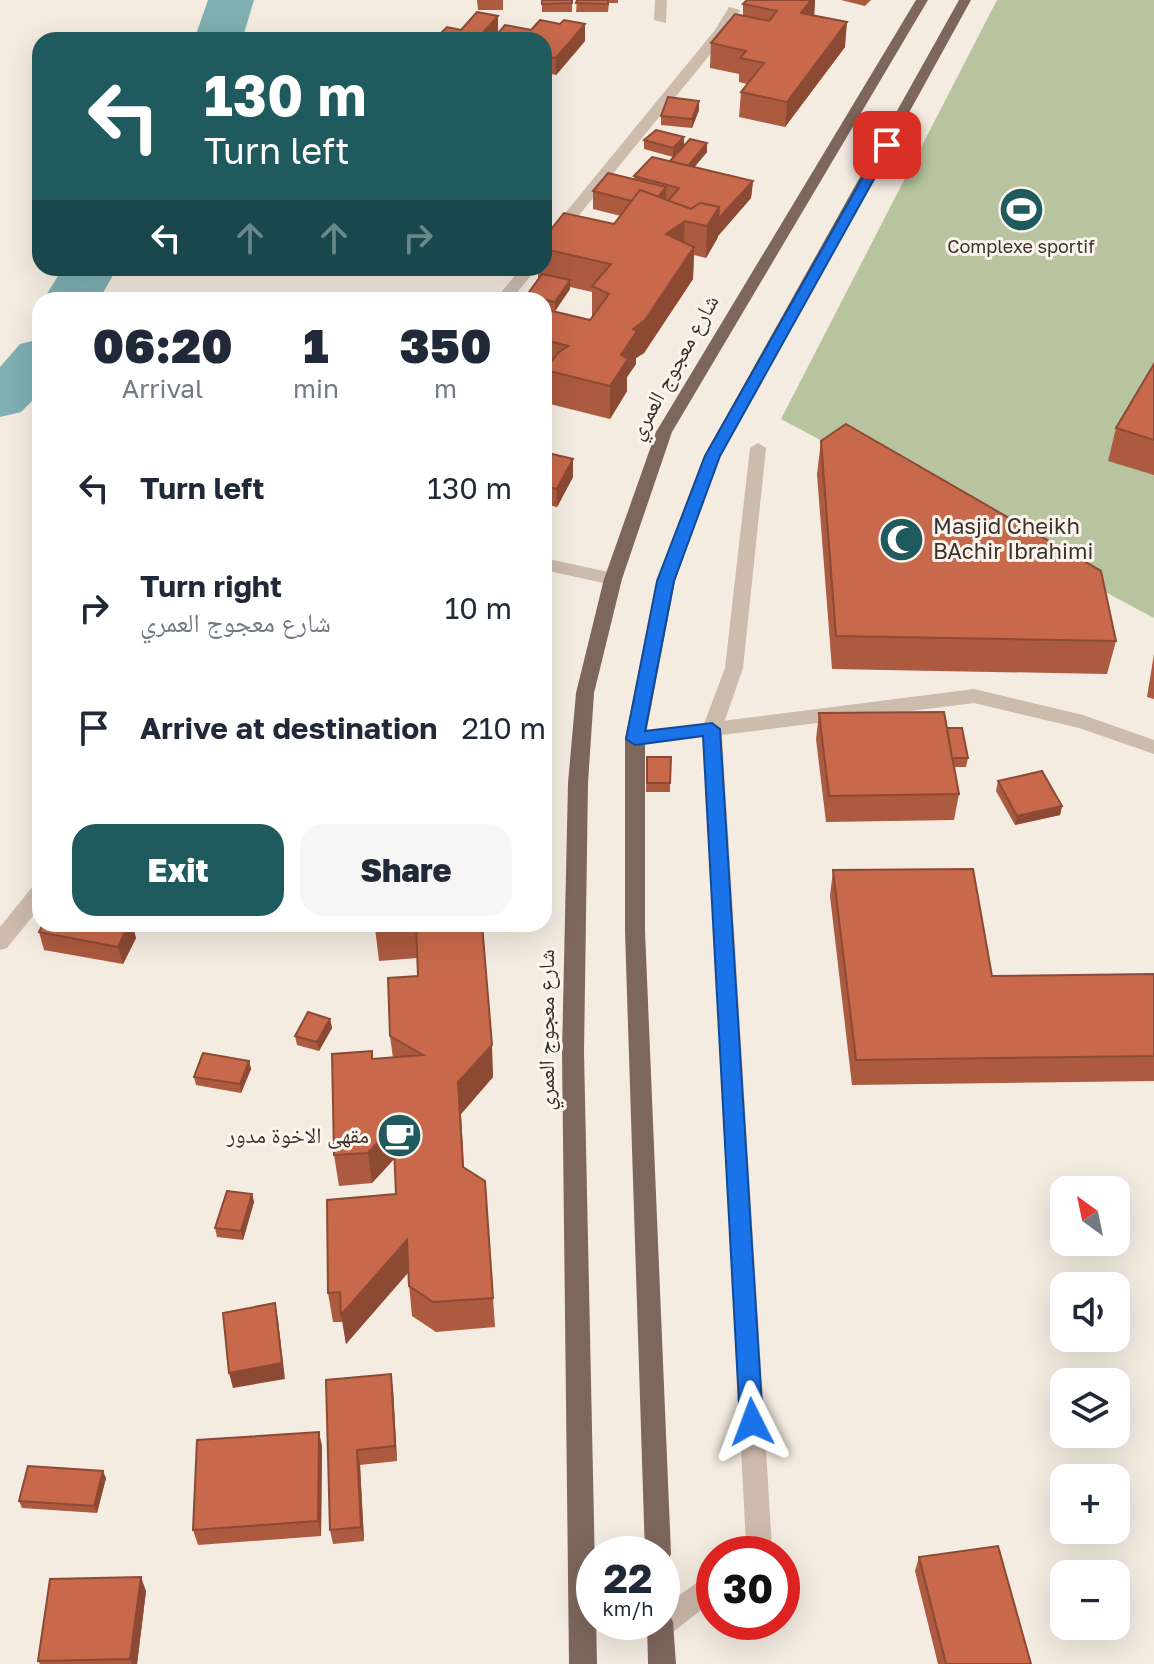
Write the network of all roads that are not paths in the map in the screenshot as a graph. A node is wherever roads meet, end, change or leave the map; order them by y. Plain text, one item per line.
1 (661, 0) edge
2 (922, 0) edge
3 (965, 0) edge
4 (734, 10) dead end
5 (661, 20) dead end
6 (552, 239) edge
7 (522, 276) edge
8 (510, 292) edge
9 (758, 448) dead end
10 (552, 566) edge
11 (613, 579) junction
12 (712, 729) junction
13 (635, 739) junction
14 (1154, 747) edge
15 (32, 902) edge
16 (0, 942) edge
17 (657, 1536) edge
18 (758, 1536) edge
19 (696, 1597) edge
20 (680, 1609) edge
21 (661, 1640) edge
22 (583, 1664) edge
23 (662, 1664) edge

1 - 5 street
2 - 11 main road, شارع معجوج العمري
3 - 13 main road
4 - 6 street
7 - 8 street
9 - 12 street
10 - 11 street
11 - 22 main road, شارع معجوج العمري
12 - 13 street
12 - 14 street
12 - 18 street
13 - 17 main road
15 - 16 street
19 - 20 street
21 - 23 main road

